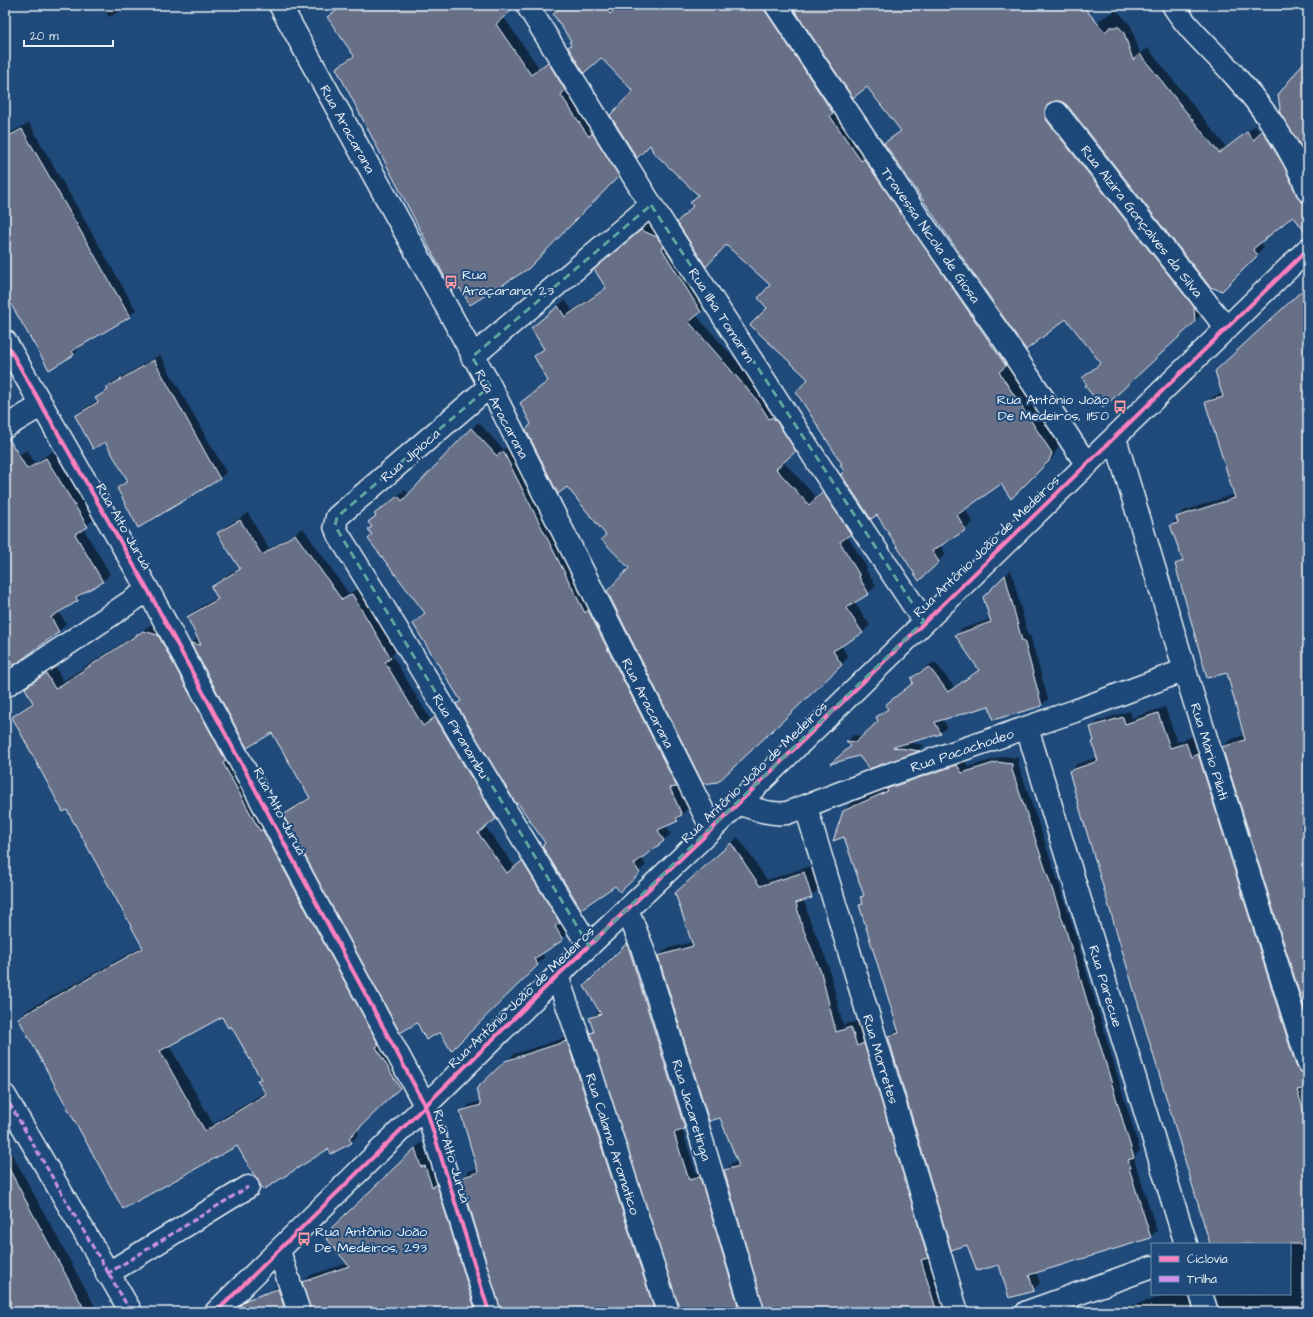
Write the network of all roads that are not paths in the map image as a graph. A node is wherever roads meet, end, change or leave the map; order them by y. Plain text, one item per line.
1 (280, 5) edge
2 (527, 5) edge
3 (776, 5) edge
4 (1173, 5) edge
5 (1057, 112) dead end
6 (1308, 191) edge
7 (651, 205) junction
8 (1308, 249) edge
9 (1227, 329) junction
10 (5, 341) edge
11 (472, 357) junction
12 (490, 386) junction
13 (42, 405) junction
14 (5, 427) edge
15 (1115, 438) junction
16 (1087, 465) junction
17 (335, 526) joint
18 (148, 590) junction
19 (924, 621) junction
20 (1185, 670) junction
21 (5, 686) edge
22 (1027, 728) junction
23 (738, 803) junction
24 (806, 807) junction
25 (712, 829) junction
26 (627, 909) junction
27 (588, 946) junction
28 (557, 976) junction
29 (1308, 1062) edge
30 (5, 1096) edge
31 (425, 1105) junction
32 (248, 1187) dead end
33 (1186, 1243) edge
34 (279, 1251) junction
35 (1151, 1267) edge
36 (107, 1274) junction
37 (1201, 1295) edge
38 (131, 1312) edge
39 (216, 1312) edge
40 (299, 1312) edge
41 (489, 1312) edge
42 (668, 1312) edge
43 (753, 1312) edge
44 (957, 1312) edge
45 (1027, 1312) edge
46 (1207, 1312) edge

1 - 11 street, Rua Aracarana
2 - 7 street, Rua Ilha Tomarim
3 - 16 street, Travessa Nicola de Giosa
4 - 6 street
5 - 9 street, Rua Alzira Gonçalves da Silva
7 - 11 street
7 - 19 street, Rua Ilha Tomarim
8 - 9 street, Rua Antônio João de Medeiros
9 - 15 street, Rua Antônio João de Medeiros
10 - 13 street, Rua Alto Juruá
11 - 12 street, Rua Aracarana
12 - 17 street, Rua Jipioca
12 - 25 street, Rua Aracarana
13 - 14 street
13 - 18 street, Rua Alto Juruá
15 - 16 street, Rua Antônio João de Medeiros
15 - 20 street, Rua Mário Pilati
16 - 19 street, Rua Antônio João de Medeiros
17 - 27 street, Rua Piranambu
18 - 21 street
18 - 31 street, Rua Alto Juruá
19 - 23 street, Rua Antônio João de Medeiros
20 - 22 street, Rua Pacachodeo
20 - 29 street, Rua Mário Pilati
22 - 24 street, Rua Pacachodeo
22 - 33 street, Rua Parecue
23 - 24 street, Rua Pacachodeo
23 - 25 street, Rua Antônio João de Medeiros
24 - 44 street, Rua Morretes
25 - 26 street, Rua Antônio João de Medeiros
26 - 27 street, Rua Antônio João de Medeiros
26 - 43 street, Rua Jacaretinga
27 - 28 street, Rua Antônio João de Medeiros
28 - 31 street, Rua Antônio João de Medeiros
28 - 42 street, Rua Calamo Aromatico
30 - 36 street
31 - 34 street, Rua Antônio João de Medeiros
31 - 41 street, Rua Alto Juruá
32 - 36 street
34 - 39 street, Rua Antônio João de Medeiros
34 - 40 street
35 - 45 street
36 - 38 street
37 - 46 street

